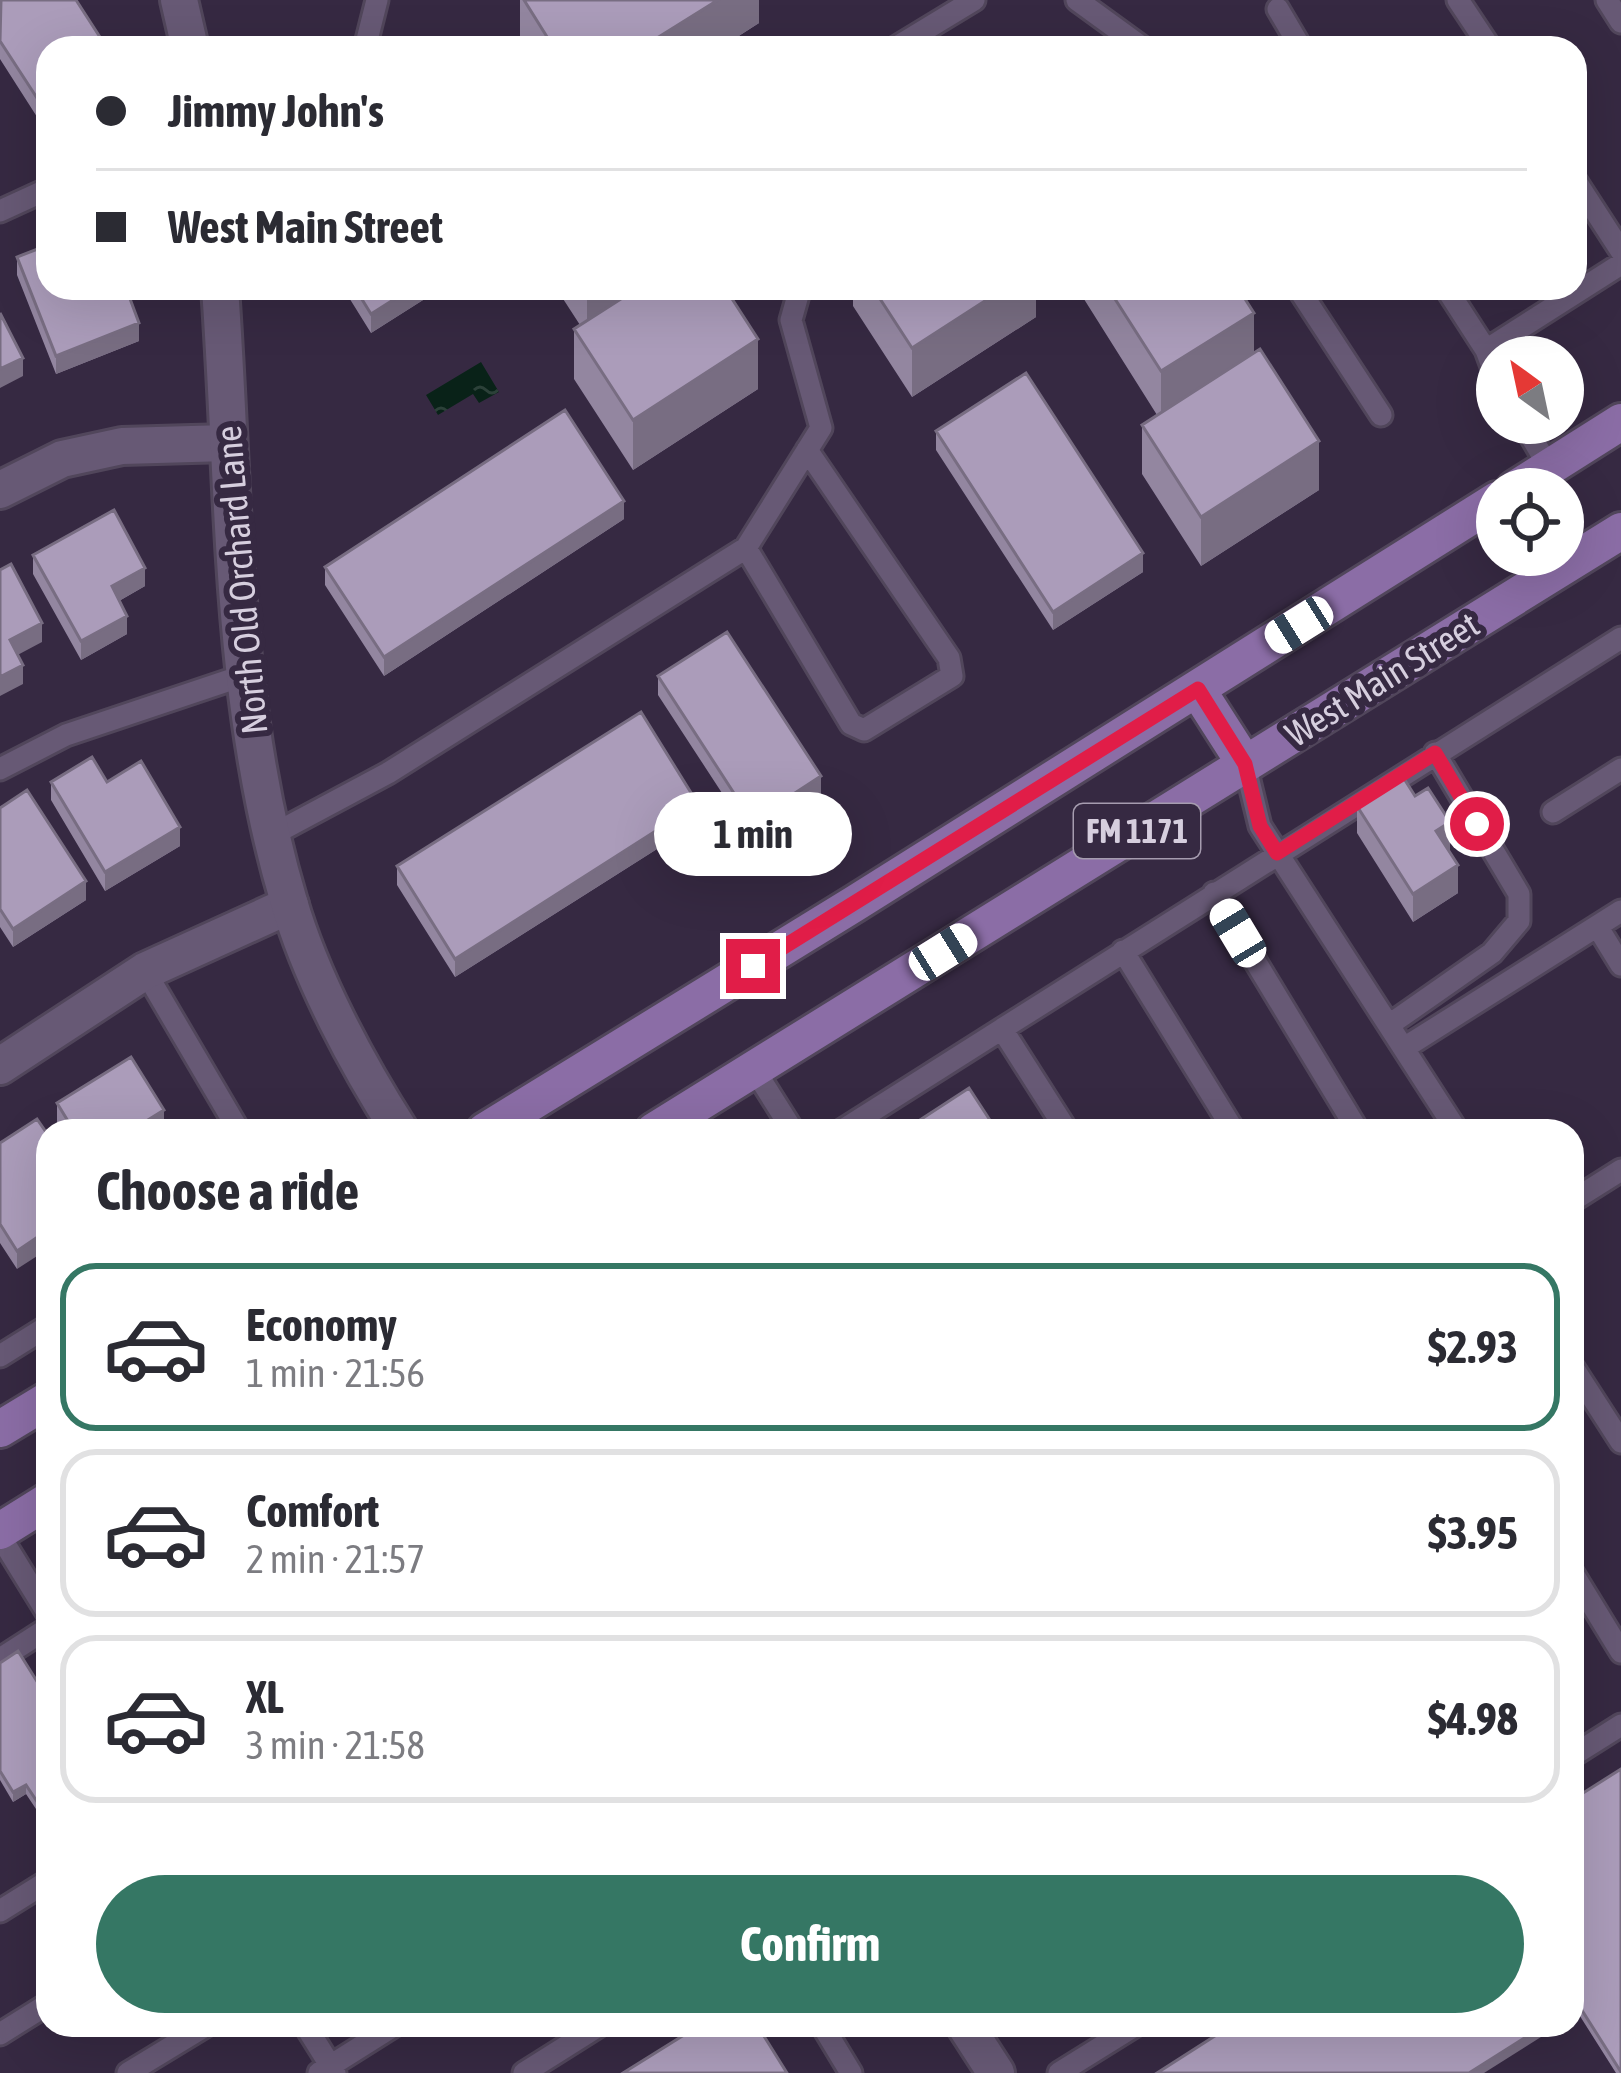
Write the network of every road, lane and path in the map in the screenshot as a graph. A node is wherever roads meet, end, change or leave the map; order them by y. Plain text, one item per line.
1 (179, 0) edge
2 (377, 0) edge
3 (974, 0) edge
4 (1077, 0) edge
5 (1458, 0) edge
6 (1607, 0) edge
7 (1278, 8) dead end
8 (1621, 22) edge
9 (187, 36) edge
10 (368, 36) edge
11 (915, 36) edge
12 (1126, 36) edge
13 (1294, 36) edge
14 (1482, 36) edge
15 (36, 194) edge
16 (1587, 199) edge
17 (0, 211) edge
18 (1621, 251) edge
19 (1621, 264) edge
20 (1587, 286) edge
21 (221, 300) edge
22 (797, 300) edge
23 (1306, 300) edge
24 (1454, 300) edge
25 (1564, 300) edge
26 (1477, 336) edge
27 (1508, 336) edge
28 (1381, 415) dead end
29 (1621, 422) edge
30 (227, 443) junction
31 (1536, 444) edge
32 (807, 450) junction
33 (1550, 467) joint
34 (0, 490) edge
35 (1476, 513) edge
36 (1621, 531) edge
37 (746, 548) junction
38 (1621, 638) edge
39 (242, 676) junction
40 (1198, 689) junction
41 (1435, 753) junction
42 (1245, 764) junction
43 (0, 769) edge
44 (1621, 769) edge
45 (1553, 812) dead end
46 (272, 835) junction
47 (1277, 853) junction
48 (1214, 893) junction
49 (290, 905) junction
50 (1621, 910) edge
51 (1597, 926) junction
52 (1123, 951) junction
53 (1621, 965) edge
54 (145, 971) junction
55 (1389, 1025) junction
56 (1002, 1029) junction
57 (1404, 1048) junction
58 (0, 1066) edge
59 (754, 1069) junction
60 (232, 1119) edge
61 (394, 1119) edge
62 (504, 1119) edge
63 (673, 1119) edge
64 (786, 1119) edge
65 (860, 1119) edge
66 (1059, 1119) edge
67 (1227, 1119) edge
68 (1351, 1119) edge
69 (1449, 1119) edge
70 (1621, 1171) edge
71 (1584, 1194) edge
72 (36, 1334) edge
73 (0, 1356) edge
74 (1584, 1385) edge
75 (36, 1408) edge
76 (0, 1430) edge
77 (1621, 1442) edge
78 (36, 1509) edge
79 (0, 1534) edge
80 (1584, 1592) edge
81 (36, 1594) edge
82 (36, 1636) edge
83 (1621, 1652) edge
84 (0, 1659) edge
85 (1621, 1725) edge
86 (1584, 1748) edge
87 (36, 1888) edge
88 (0, 1910) edge
89 (36, 2012) edge
90 (0, 2034) edge
91 (187, 2037) edge
92 (311, 2037) edge
93 (378, 2037) edge
94 (581, 2037) edge
95 (828, 2037) edge
96 (973, 2037) edge
97 (1094, 2037) edge
98 (1116, 2037) edge
99 (1100, 2047) junction
100 (328, 2071) edge
101 (128, 2073) edge
102 (524, 2073) edge
103 (851, 2073) edge
104 (996, 2073) edge
105 (1059, 2073) edge

1 - 9 street
2 - 10 lane
3 - 11 lane
4 - 12 lane
5 - 14 lane
6 - 8 lane
7 - 13 lane
15 - 17 lane
16 - 18 lane
19 - 20 lane
21 - 30 street, North Old Orchard Lane
22 - 32 lane
23 - 28 lane
24 - 26 lane
25 - 27 lane
29 - 33 main road
30 - 34 street
30 - 39 street, North Old Orchard Lane
31 - 33 lane
32 - 37 lane
32 - 37 lane
35 - 40 main road, FM 1171
36 - 42 main road, West Main Street / FM 1171
37 - 46 lane
38 - 41 lane
39 - 43 lane
39 - 46 street, North Old Orchard Lane
40 - 42 main road
40 - 62 main road, FM 1171
41 - 47 lane
41 - 55 lane
42 - 47 lane
42 - 59 main road, West Main Street / FM 1171
44 - 45 lane
46 - 49 street, North Old Orchard Lane
47 - 48 lane
47 - 55 lane
48 - 52 lane
48 - 68 lane
49 - 54 street
49 - 61 street, North Old Orchard Lane
50 - 51 lane
51 - 53 lane
51 - 57 lane
52 - 56 lane
52 - 67 lane
54 - 58 street
54 - 60 lane
55 - 57 lane
56 - 65 lane
56 - 66 lane
57 - 69 lane
59 - 63 main road, West Main Street / FM 1171
59 - 64 lane
70 - 71 lane
72 - 73 lane
74 - 77 lane
75 - 76 main road
78 - 79 main road
79 - 81 lane
80 - 83 lane
82 - 84 lane
85 - 86 lane
87 - 88 lane
89 - 90 lane
91 - 101 lane
92 - 100 lane
93 - 100 lane
94 - 102 lane
95 - 103 lane
96 - 104 street
97 - 99 lane
98 - 99 lane
99 - 105 lane

